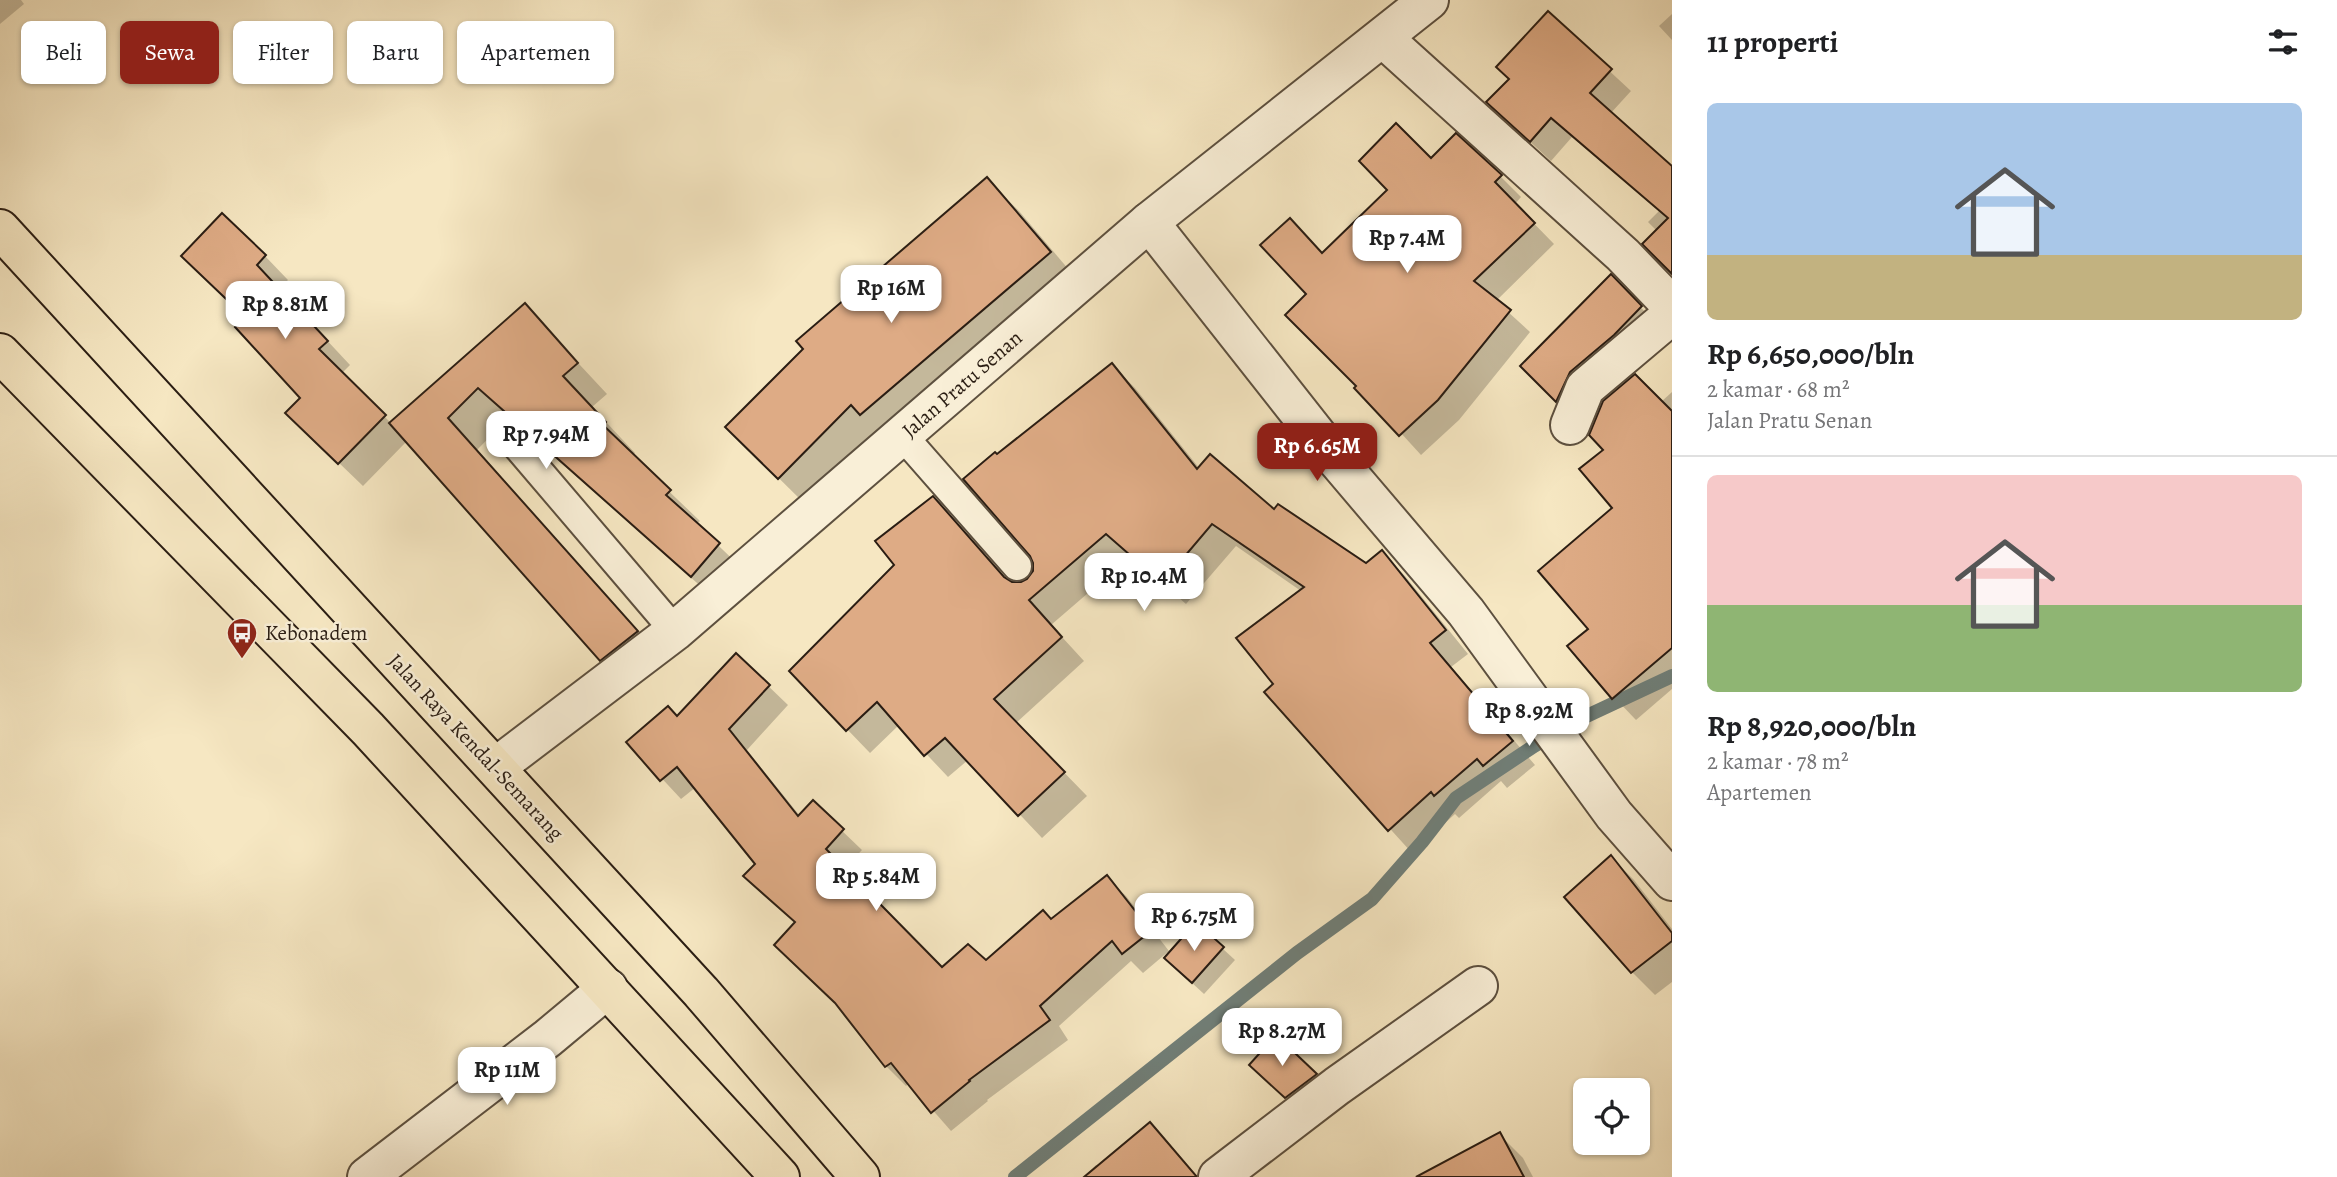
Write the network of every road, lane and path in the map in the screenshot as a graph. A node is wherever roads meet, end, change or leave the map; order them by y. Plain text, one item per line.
1 (1429, 0) edge
2 (1383, 38) junction
3 (1149, 222) junction
4 (0, 229) edge
5 (0, 353) edge
6 (1570, 425) dead end
7 (902, 435) junction
8 (517, 447) dead end
9 (1017, 566) dead end
10 (675, 631) junction
11 (496, 767) junction
12 (1672, 881) edge
13 (1478, 986) dead end
14 (608, 988) junction
15 (367, 1177) edge
16 (780, 1177) edge
17 (860, 1177) edge
18 (1218, 1177) edge

1 - 2 street, Jalan Pratu Senan
2 - 3 street, Jalan Pratu Senan
2 - 6 street
3 - 7 street, Jalan Pratu Senan
3 - 12 street
4 - 11 highway, Jalan Raya Kendal-Semarang
5 - 14 highway
7 - 9 lane
7 - 10 street, Jalan Pratu Senan
8 - 10 lane
10 - 11 street, Jalan Pratu Senan
11 - 17 highway, Jalan Raya Kendal-Semarang
13 - 18 street
14 - 15 street
14 - 16 highway

